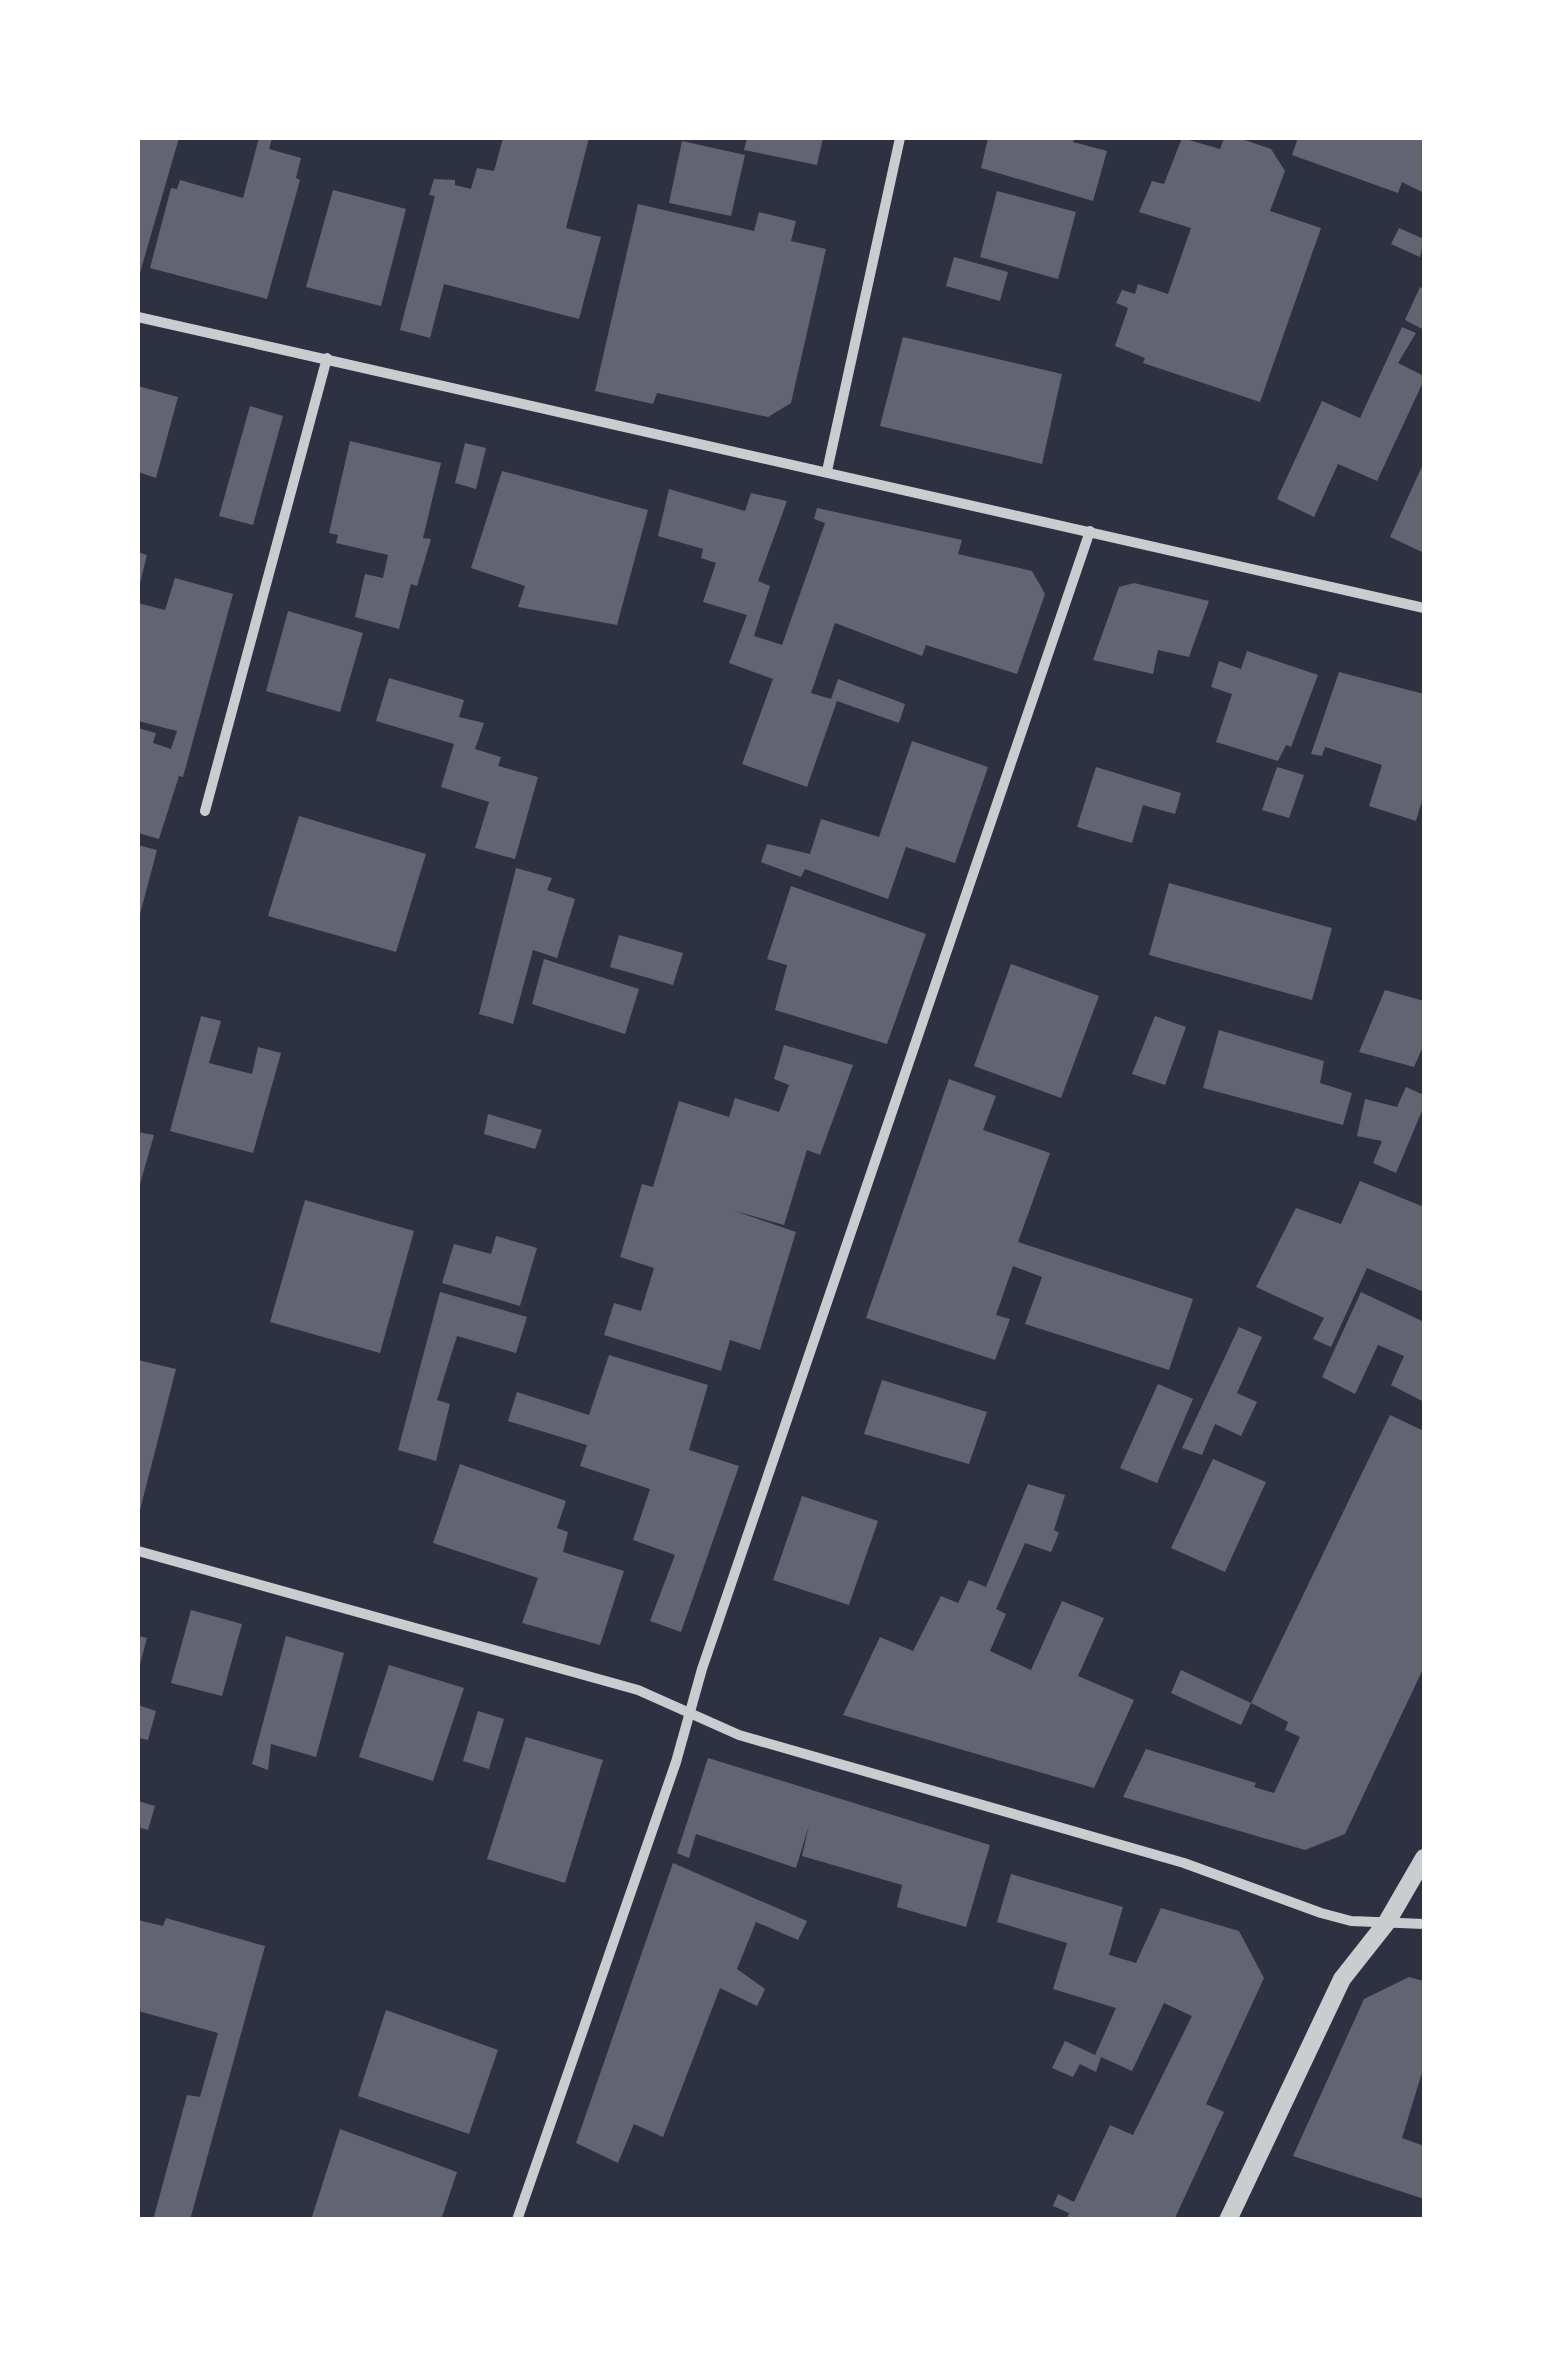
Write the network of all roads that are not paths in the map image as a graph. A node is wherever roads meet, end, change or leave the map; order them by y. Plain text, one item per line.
1 (900, 138) edge
2 (138, 317) edge
3 (328, 358) junction
4 (827, 471) junction
5 (1090, 531) junction
6 (1424, 608) edge
7 (205, 811) dead end
8 (138, 1551) edge
9 (692, 1712) junction
10 (1424, 1858) edge
11 (1387, 1922) junction
12 (1424, 1924) edge
13 (517, 2220) edge
14 (1228, 2220) edge

1 - 4 street
2 - 3 street
3 - 4 street
3 - 7 street
4 - 5 street
5 - 6 street
5 - 9 street
8 - 9 street
9 - 11 street
9 - 13 street
10 - 11 street
11 - 12 street
11 - 14 street

